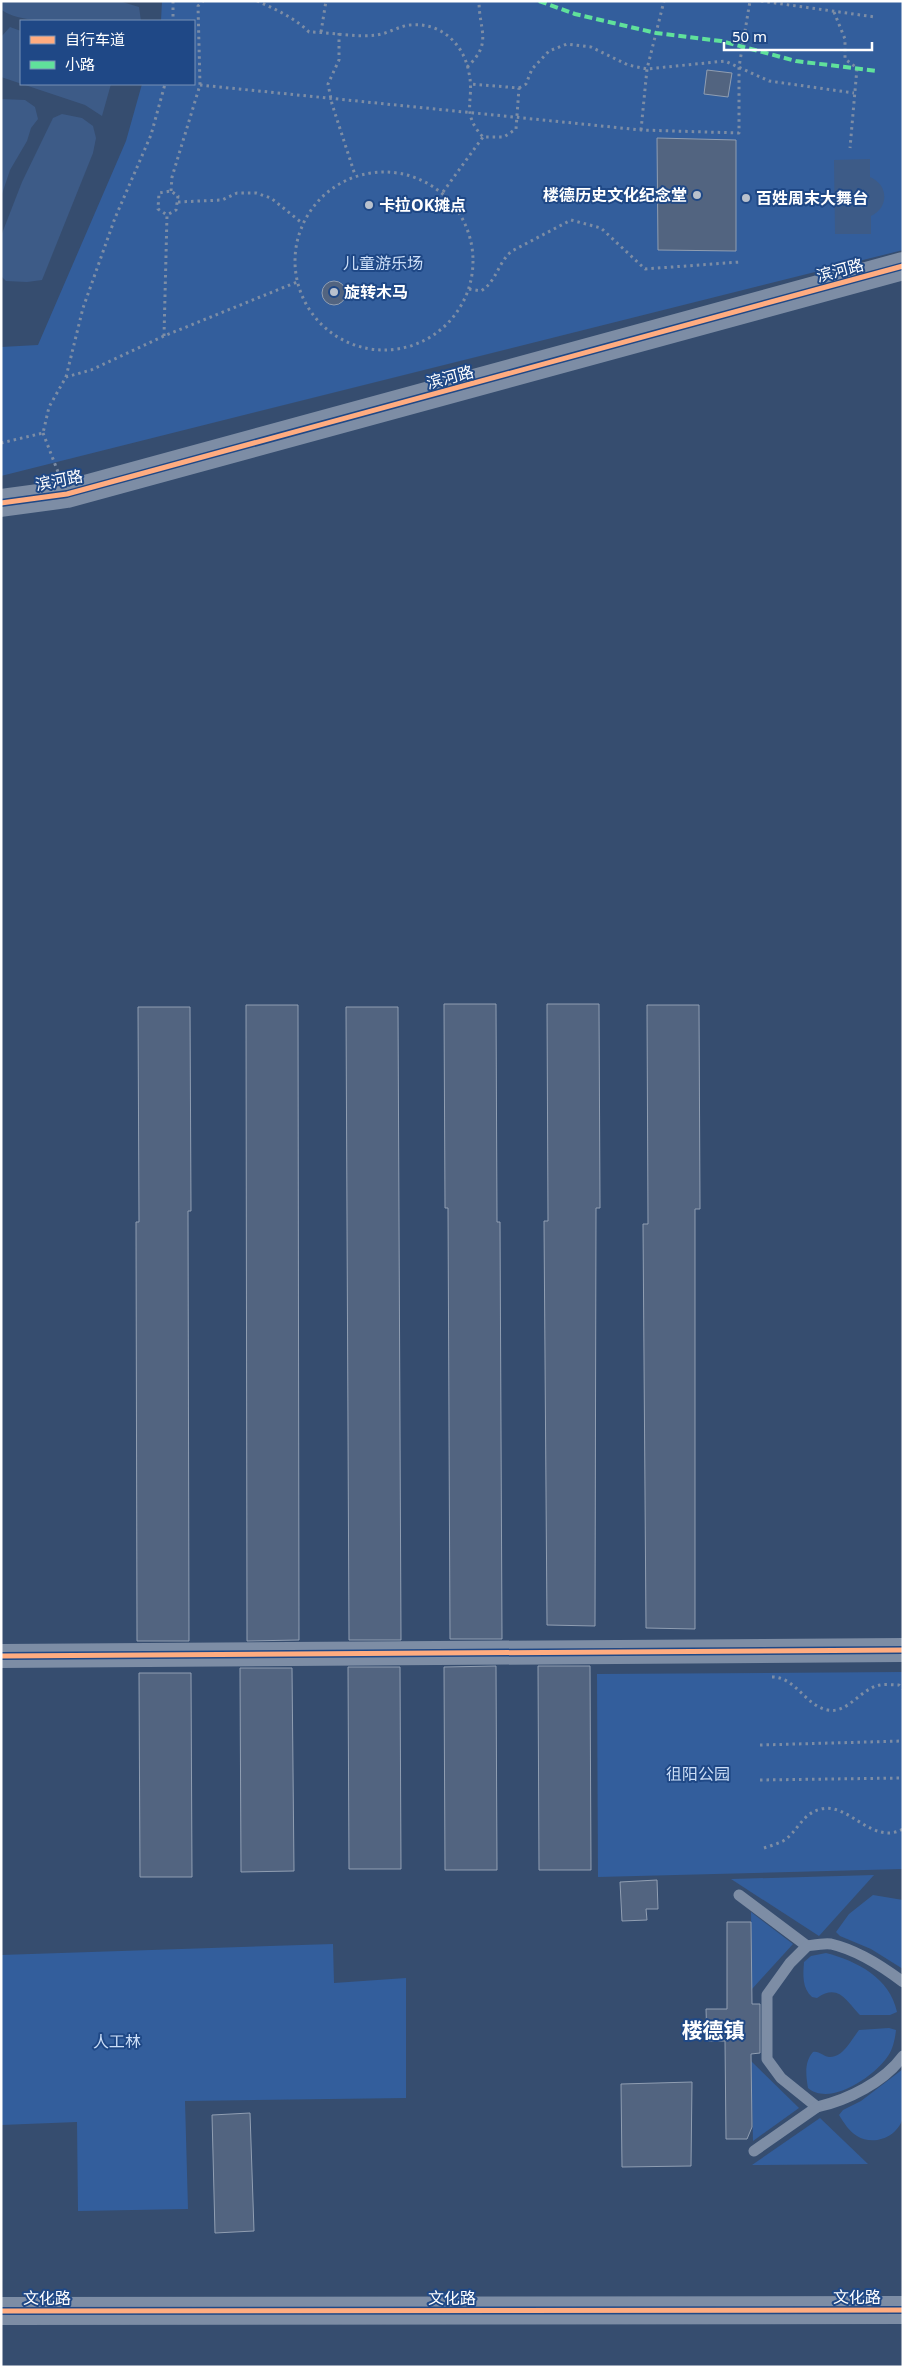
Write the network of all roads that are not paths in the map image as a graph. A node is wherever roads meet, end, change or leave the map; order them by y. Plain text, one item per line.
1 (903, 266) edge
2 (1, 503) edge
3 (903, 1650) edge
4 (1, 1656) edge
5 (739, 1895) dead end
6 (807, 1946) junction
7 (903, 1982) edge
8 (903, 2056) edge
9 (818, 2107) junction
10 (754, 2151) dead end
11 (903, 2310) edge
12 (1, 2311) edge

1 - 2 street, 滨河路
3 - 4 street
5 - 6 lane
6 - 7 lane
6 - 9 lane
8 - 9 lane
9 - 10 lane
11 - 12 street, 文化路

